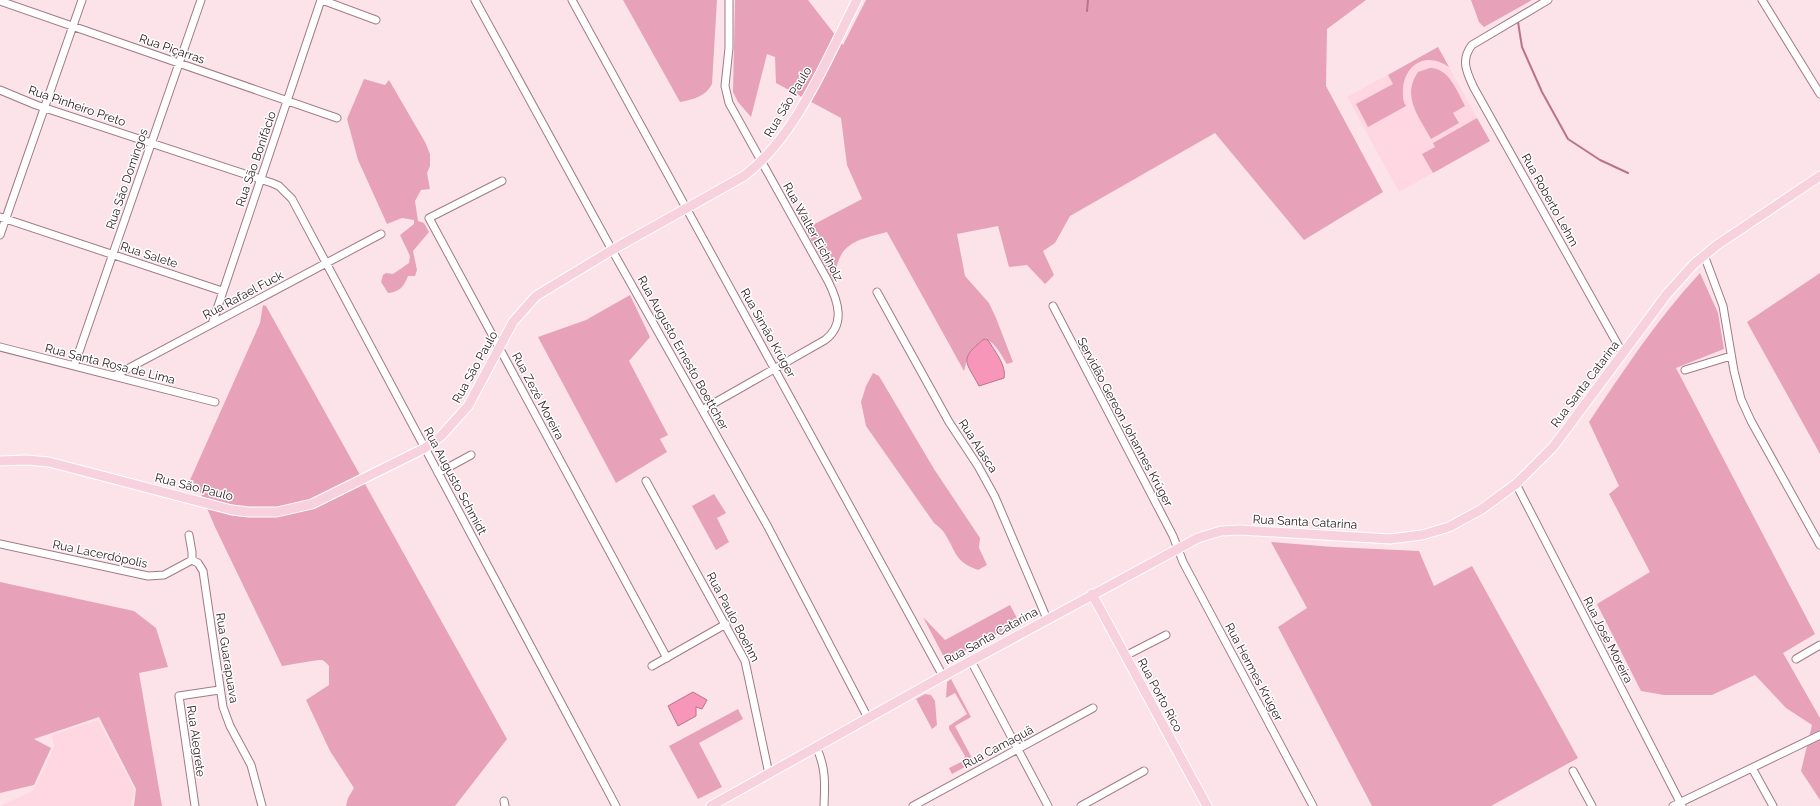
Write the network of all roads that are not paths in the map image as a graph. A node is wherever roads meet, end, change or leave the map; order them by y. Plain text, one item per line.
1 (82, 0) edge
2 (201, 0) edge
3 (322, 0) edge
4 (475, 0) edge
5 (572, 0) edge
6 (729, 0) edge
7 (857, 0) edge
8 (1548, 0) edge
9 (1762, 0) edge
10 (0, 1) edge
11 (376, 20) dead end
12 (72, 27) junction
13 (179, 63) junction
14 (0, 90) edge
15 (1820, 94) edge
16 (287, 100) junction
17 (44, 108) junction
18 (337, 118) dead end
19 (151, 143) junction
20 (761, 162) junction
21 (1819, 178) edge
22 (261, 179) junction
23 (502, 181) dead end
24 (687, 209) junction
25 (3, 218) edge
26 (381, 234) dead end
27 (0, 235) edge
28 (612, 250) junction
29 (112, 255) junction
30 (1704, 255) junction
31 (326, 263) junction
32 (222, 291) junction
33 (877, 292) dead end
34 (1053, 306) dead end
35 (212, 324) junction
36 (0, 347) edge
37 (499, 348) junction
38 (1623, 354) junction
39 (1731, 356) junction
40 (74, 366) junction
41 (775, 368) junction
42 (1686, 370) dead end
43 (114, 376) junction
44 (215, 402) dead end
45 (702, 410) junction
46 (425, 448) junction
47 (471, 455) dead end
48 (0, 461) edge
49 (438, 473) junction
50 (646, 481) dead end
51 (1516, 484) junction
52 (189, 535) dead end
53 (0, 544) edge
54 (1820, 545) edge
55 (1178, 548) junction
56 (192, 560) junction
57 (1092, 594) junction
58 (1047, 619) junction
59 (726, 624) junction
60 (1166, 635) dead end
61 (1820, 646) edge
62 (1125, 656) junction
63 (667, 658) junction
64 (1796, 659) dead end
65 (971, 661) junction
66 (652, 666) dead end
67 (943, 676) junction
68 (220, 690) junction
69 (1093, 708) dead end
70 (868, 718) junction
71 (1820, 735) edge
72 (816, 747) junction
73 (1018, 749) junction
74 (1752, 768) junction
75 (1144, 771) dead end
76 (1573, 771) dead end
77 (769, 774) junction
78 (1679, 805) edge
79 (194, 806) edge
80 (262, 806) edge
81 (616, 806) edge
82 (711, 806) edge
83 (824, 806) edge
84 (913, 806) edge
85 (1048, 806) edge
86 (1081, 806) edge
87 (1206, 806) edge
88 (1313, 806) edge
89 (1592, 806) edge
90 (1773, 806) edge

1 - 12 street
2 - 13 street, Rua São Domingos
3 - 11 street
3 - 16 street, Rua São Bonifácio
4 - 28 street, Rua Augusto Ernesto Boettcher
5 - 24 street, Rua Simão Krüger
6 - 20 street, Rua Walter Eichholz
7 - 20 main road, Rua São Paulo
8 - 38 street, Rua Roberto Lehm
9 - 15 street
10 - 12 street, Rua Piçarras
12 - 13 street, Rua Piçarras
12 - 17 street
13 - 16 street, Rua Piçarras
13 - 19 street, Rua São Domingos
14 - 17 street, Rua Pinheiro Preto
16 - 18 street, Rua Piçarras
16 - 22 street, Rua São Bonifácio
17 - 19 street, Rua Pinheiro Preto
17 - 25 street
19 - 22 street, Rua Pinheiro Preto
19 - 29 street, Rua São Domingos
20 - 24 main road, Rua São Paulo
20 - 41 street, Rua Walter Eichholz
21 - 30 main road, Rua Santa Catarina
22 - 31 street, Rua Augusto Schmidt
22 - 32 street, Rua São Bonifácio
23 - 37 street, Rua Zezé Moreira
24 - 28 main road, Rua São Paulo
24 - 41 street, Rua Simão Krüger
25 - 27 street
25 - 29 street, Rua Salete
26 - 31 street, Rua Rafael Fuck
28 - 37 main road, Rua São Paulo
28 - 45 street, Rua Augusto Ernesto Boettcher
29 - 32 street, Rua Salete
29 - 40 street, Rua São Domingos
30 - 38 main road, Rua Santa Catarina
30 - 39 street
31 - 35 street, Rua Rafael Fuck
31 - 46 street, Rua Augusto Schmidt
32 - 35 street, Rua São Bonifácio
33 - 58 street, Rua Alasca
34 - 55 street, Servidão Gereon Johannes Krüger
35 - 43 street, Rua Rafael Fuck
36 - 40 street, Rua Santa Rosa de Lima
37 - 46 main road, Rua São Paulo
37 - 63 street, Rua Zezé Moreira
38 - 51 main road, Rua Santa Catarina
39 - 42 street
39 - 54 street
40 - 43 street, Rua Santa Rosa de Lima
41 - 45 street, Rua Walter Eichholz
41 - 67 street, Rua Simão Krüger
43 - 44 street, Rua Santa Rosa de Lima
45 - 70 street, Rua Augusto Ernesto Boettcher
46 - 48 main road, Rua São Paulo
46 - 49 street, Rua Augusto Schmidt
47 - 49 street
49 - 81 street, Rua Augusto Schmidt
50 - 59 street, Rua Paulo Boehm
51 - 55 main road, Rua Santa Catarina
51 - 78 street, Rua José Moreira
52 - 56 street
53 - 56 street, Rua Lacerdópolis
55 - 57 main road, Rua Santa Catarina
55 - 88 street, Rua Hermes Krüger
56 - 68 street, Rua Guarapuava
57 - 58 main road, Rua Santa Catarina
57 - 62 main road, Rua Porto Rico
58 - 65 main road, Rua Santa Catarina
59 - 63 street
59 - 77 street, Rua Paulo Boehm
60 - 62 street
61 - 64 street
62 - 87 main road, Rua Porto Rico
63 - 66 street
65 - 67 main road, Rua Santa Catarina
65 - 73 street
67 - 70 main road, Rua Santa Catarina
68 - 79 street, Rua Alegrete
68 - 80 street, Rua Guarapuava
69 - 73 street, Rua Camaquã
70 - 72 main road, Rua Santa Catarina
71 - 74 street
72 - 77 main road, Rua Santa Catarina
72 - 83 street
73 - 84 street, Rua Camaquã
73 - 85 street
74 - 78 street
74 - 90 street
75 - 86 street
76 - 89 street
77 - 82 main road, Rua Santa Catarina

